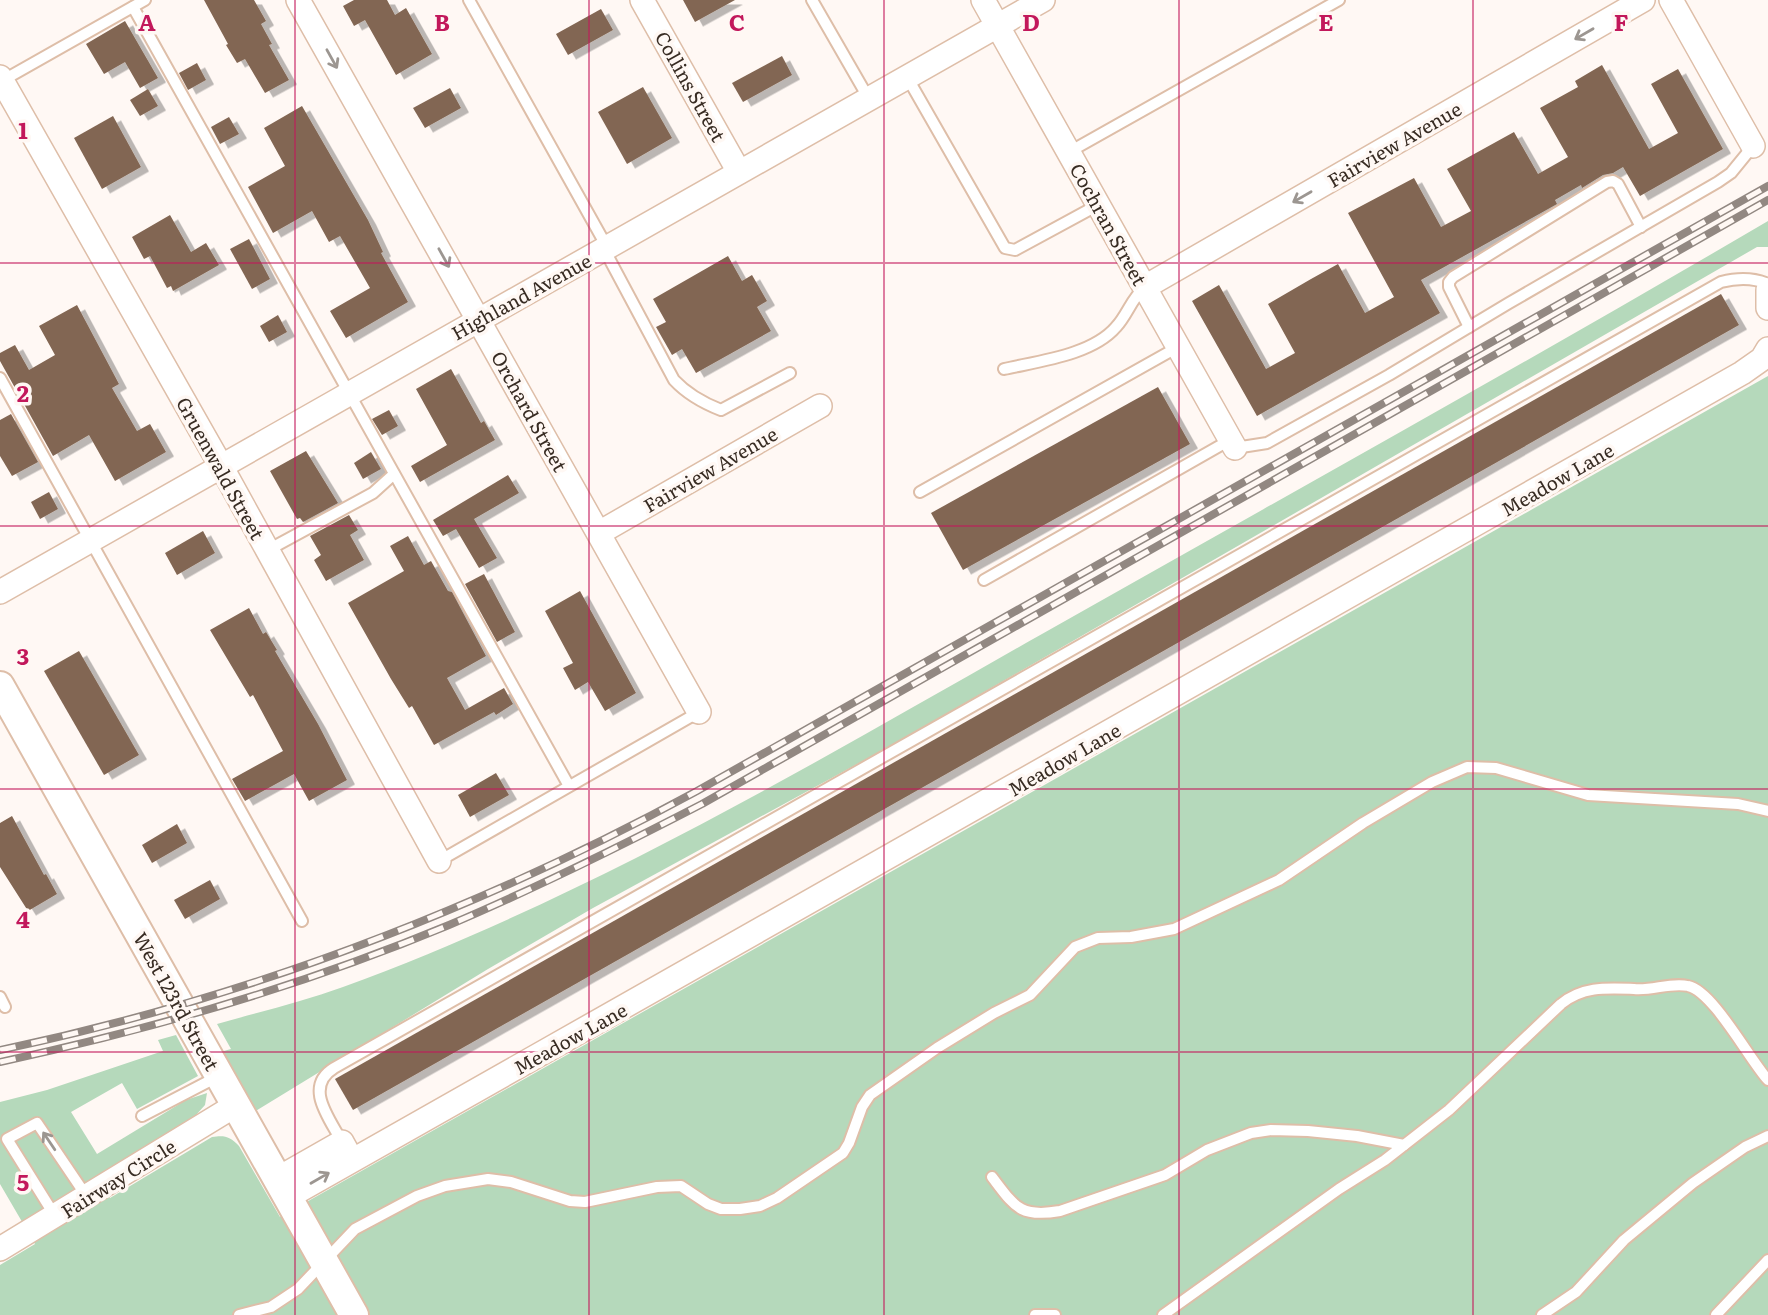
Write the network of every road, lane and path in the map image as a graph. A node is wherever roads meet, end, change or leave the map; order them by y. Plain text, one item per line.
1 (145, 0) edge
2 (298, 0) edge
3 (469, 0) edge
4 (642, 0) edge
5 (812, 0) edge
6 (983, 0) edge
7 (1043, 0) edge
8 (1339, 0) edge
9 (1643, 0) edge
10 (1671, 0) edge
11 (133, 7) junction
12 (998, 26) junction
13 (907, 77) junction
14 (1, 80) edge
15 (869, 99) junction
16 (1753, 146) joint
17 (1069, 152) junction
18 (739, 172) junction
19 (1098, 205) junction
20 (1641, 226) junction
21 (606, 248) junction
22 (1768, 284) edge
23 (1145, 287) junction
24 (1768, 290) edge
25 (1768, 308) edge
26 (479, 320) junction
27 (1469, 327) junction
28 (1178, 347) junction
29 (1768, 349) edge
30 (1004, 369) dead end
31 (790, 373) dead end
32 (0, 378) edge
33 (349, 394) junction
34 (820, 406) dead end
35 (1233, 444) junction
36 (221, 466) junction
37 (394, 474) junction
38 (920, 492) dead end
39 (599, 533) junction
40 (90, 540) junction
41 (268, 550) junction
42 (984, 580) dead end
43 (0, 592) edge
44 (0, 686) edge
45 (699, 712) joint
46 (569, 786) junction
47 (1768, 811) edge
48 (439, 861) joint
49 (302, 921) dead end
50 (219, 1076) junction
51 (1768, 1080) edge
52 (236, 1105) junction
53 (142, 1116) dead end
54 (1768, 1136) edge
55 (1404, 1145) junction
56 (347, 1151) junction
57 (992, 1177) dead end
58 (283, 1188) junction
59 (87, 1198) junction
60 (55, 1216) junction
61 (0, 1249) edge
62 (1768, 1260) edge
63 (325, 1262) junction
64 (239, 1315) edge
65 (354, 1315) edge
66 (1035, 1315) edge
67 (1055, 1315) edge
68 (1163, 1315) edge
69 (1542, 1315) edge
70 (1716, 1315) edge

1 - 11 lane
2 -> 26 street, Orchard Street
3 - 21 lane
4 - 18 street, Collins Street
5 - 15 lane
6 - 12 street, Cochran Street
7 - 12 street, Highland Avenue
8 - 17 lane
9 -> 23 street, Fairview Avenue
10 - 16 street
11 - 14 lane
11 - 33 lane
12 - 13 street, Highland Avenue
12 - 17 street, Cochran Street
13 - 15 street, Highland Avenue
13 - 19 lane
14 - 36 street, Gruenwald Street
15 - 18 street, Highland Avenue
16 - 20 lane
17 - 19 street, Cochran Street
18 - 21 street, Highland Avenue
19 - 23 street, Cochran Street
20 - 27 lane
20 - 27 lane
21 - 26 street, Highland Avenue
21 - 31 lane
22 - 56 lane
23 - 28 street, Cochran Street
23 - 30 lane
24 - 25 street
26 - 33 street, Highland Avenue
26 - 39 street, Orchard Street
27 - 35 lane
28 - 35 street, Cochran Street
28 - 38 lane
29 - 56 street, Meadow Lane
32 - 40 lane
33 - 36 street, Highland Avenue
33 - 37 lane
34 - 39 street, Fairview Avenue
35 - 42 lane
36 - 40 street, Highland Avenue
36 - 41 street, Gruenwald Street
37 - 41 lane
37 - 46 lane
39 - 45 street, Orchard Street
40 - 43 street, Highland Avenue
40 - 49 lane
41 - 48 street, Gruenwald Street
44 - 50 street, West 123rd Street
45 - 46 lane
46 - 48 lane
47 - 63 lane
50 - 52 street, West 123rd Street
50 - 53 lane
51 - 55 lane
52 - 58 street, West 123rd Street
52 - 59 street, Fairway Circle
54 - 69 lane
55 - 57 lane
55 - 68 lane
56 - 58 street, Meadow Lane
58 - 63 street, West 123rd Street
59 - 60 street, Fairway Circle
59 -> 60 lane
60 - 61 street, Fairway Circle
62 - 70 lane
63 - 64 lane
63 - 65 street, West 123rd Street
66 - 67 lane

